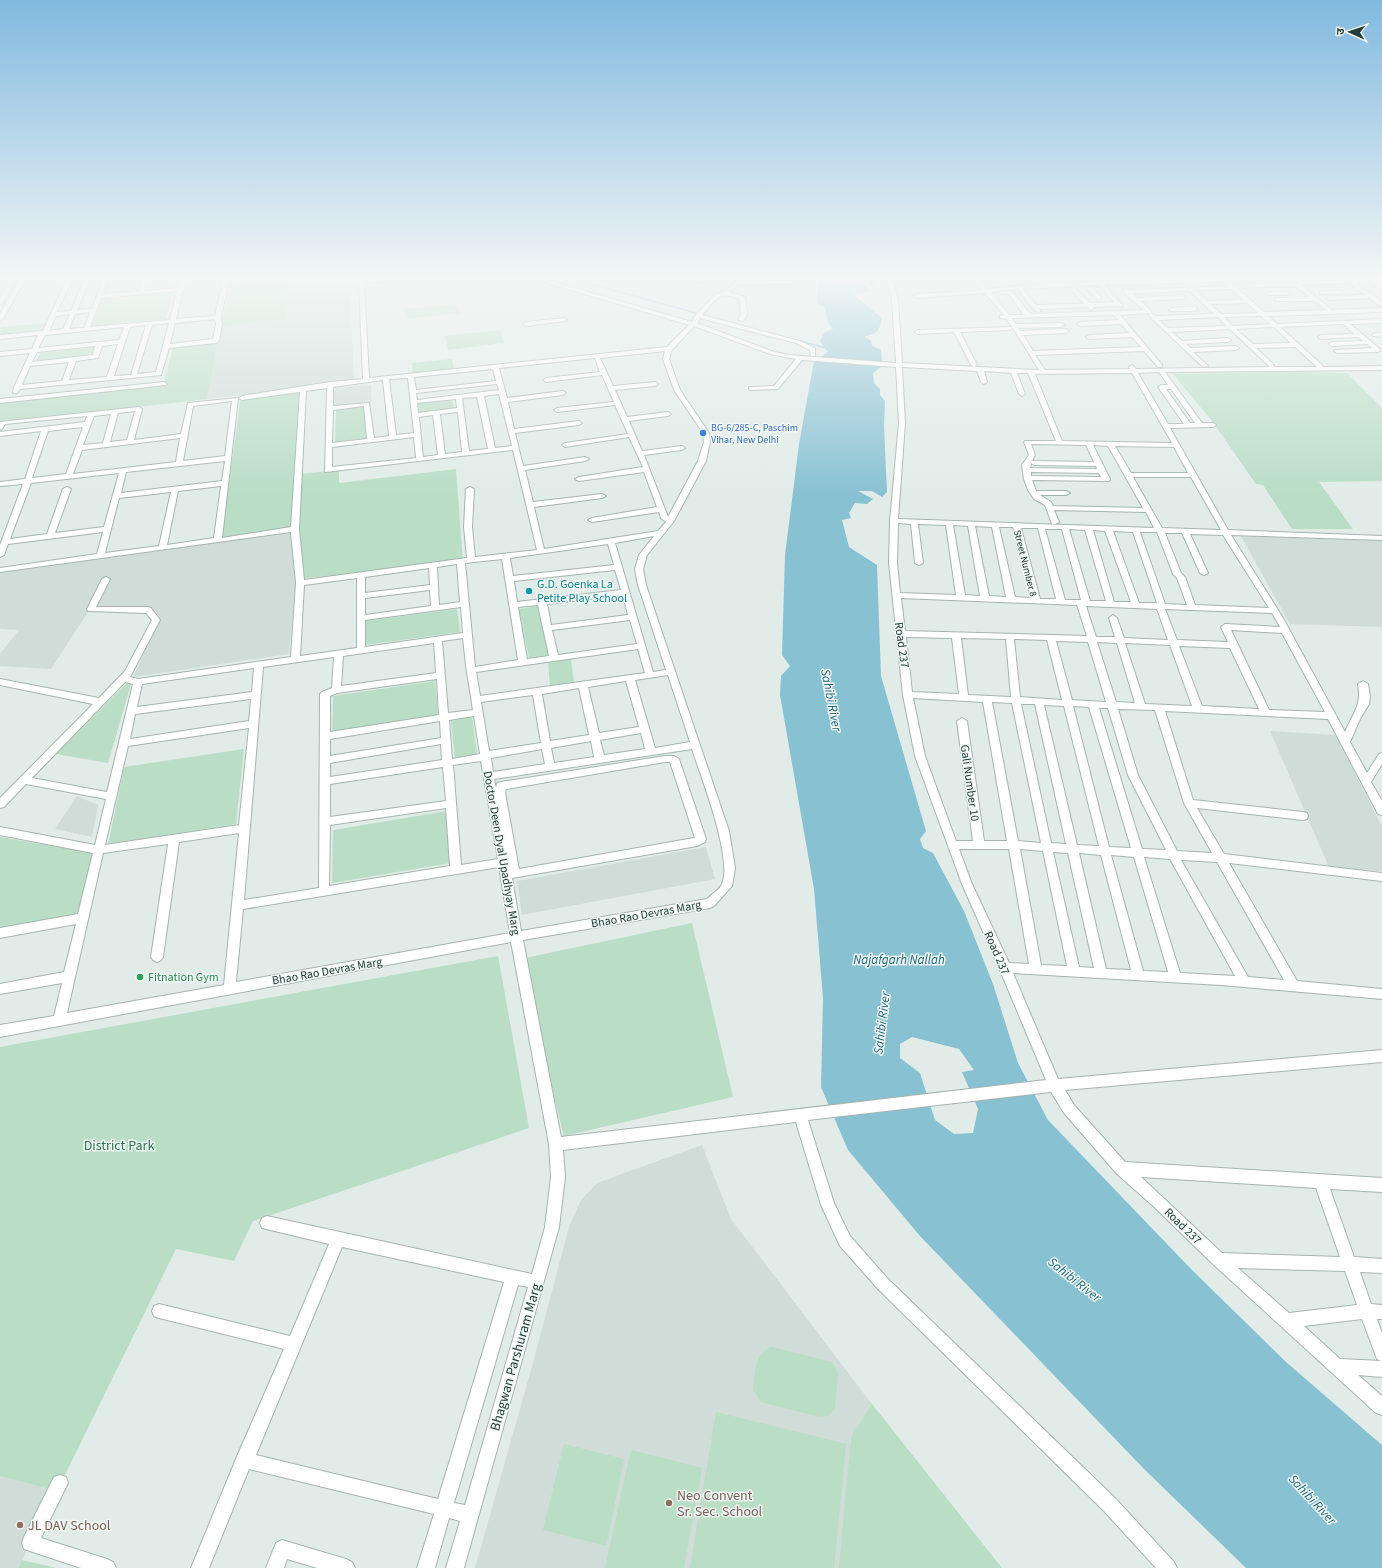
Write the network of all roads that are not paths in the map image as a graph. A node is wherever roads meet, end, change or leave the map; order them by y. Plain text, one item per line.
1 (52, 349) edge
2 (98, 349) edge
3 (120, 349) edge
4 (141, 349) edge
5 (165, 349) edge
6 (364, 349) edge
7 (667, 349) edge
8 (669, 349) edge
9 (763, 349) edge
10 (774, 349) edge
11 (813, 349) edge
12 (897, 349) edge
13 (966, 349) edge
14 (1025, 349) edge
15 (1030, 349) edge
16 (1141, 349) edge
17 (1146, 349) edge
18 (1208, 349) edge
19 (1255, 349) edge
20 (1302, 349) edge
21 (1377, 349) edge
22 (1188, 350) joint
23 (35, 351) junction
24 (1337, 351) dead end
25 (1032, 353) junction
26 (0, 354) edge
27 (597, 356) junction
28 (814, 357) junction
29 (800, 358) junction
30 (73, 360) junction
31 (898, 363) junction
32 (29, 364) junction
33 (974, 365) junction
34 (1382, 365) edge
35 (1205, 366) junction
36 (1272, 366) junction
37 (1320, 366) junction
38 (496, 367) junction
39 (1298, 367) junction
40 (1161, 368) junction
41 (1382, 368) edge
42 (980, 369) junction
43 (1133, 369) junction
44 (1037, 370) junction
45 (1013, 371) junction
46 (605, 373) junction
47 (411, 376) junction
48 (133, 377) junction
49 (110, 378) junction
50 (386, 378) junction
51 (366, 380) junction
52 (546, 380) dead end
53 (65, 382) junction
54 (500, 382) junction
55 (984, 382) dead end
56 (164, 384) dead end
57 (330, 384) junction
58 (655, 384) dead end
59 (18, 386) junction
60 (1152, 387) junction
61 (1173, 387) junction
62 (612, 388) junction
63 (751, 388) dead end
64 (303, 390) junction
65 (412, 392) junction
66 (563, 393) dead end
67 (480, 394) junction
68 (1022, 394) dead end
69 (503, 396) junction
70 (459, 397) junction
71 (242, 398) dead end
72 (12, 400) junction
73 (0, 401) edge
74 (413, 402) junction
75 (618, 403) junction
76 (330, 408) junction
77 (460, 410) junction
78 (557, 410) dead end
79 (114, 411) junction
80 (436, 412) junction
81 (91, 414) junction
82 (668, 414) dead end
83 (415, 415) junction
84 (625, 419) junction
85 (88, 424) junction
86 (579, 424) dead end
87 (1188, 425) junction
88 (1200, 425) junction
89 (1213, 425) dead end
90 (1165, 426) junction
91 (0, 428) edge
92 (45, 429) junction
93 (513, 432) junction
94 (0, 434) edge
95 (417, 435) junction
96 (632, 435) junction
97 (184, 436) junction
98 (393, 438) junction
99 (371, 440) junction
100 (130, 442) junction
101 (1060, 443) junction
102 (1088, 443) junction
103 (1110, 443) junction
104 (565, 444) dead end
105 (106, 445) junction
106 (329, 445) junction
107 (1176, 445) junction
108 (79, 448) junction
109 (516, 448) junction
110 (682, 448) dead end
111 (492, 451) junction
112 (640, 453) junction
113 (466, 454) junction
114 (442, 456) junction
115 (229, 458) junction
116 (420, 459) junction
117 (585, 459) dead end
118 (1034, 463) dead end
119 (179, 464) junction
120 (1099, 464) junction
121 (521, 468) junction
122 (647, 469) junction
123 (123, 470) junction
124 (1029, 470) dead end
125 (1102, 472) junction
126 (1128, 475) junction
127 (1193, 475) junction
128 (69, 476) junction
129 (1031, 478) dead end
130 (579, 479) dead end
131 (28, 481) junction
132 (226, 483) junction
133 (0, 484) edge
134 (67, 489) dead end
135 (175, 489) junction
136 (470, 489) dead end
137 (1034, 493) junction
138 (1066, 493) dead end
139 (117, 496) junction
140 (602, 496) dead end
141 (530, 505) junction
142 (1055, 508) dead end
143 (662, 509) junction
144 (1148, 510) junction
145 (592, 520) dead end
146 (670, 521) junction
147 (894, 521) junction
148 (914, 521) junction
149 (1055, 522) dead end
150 (949, 523) junction
151 (971, 523) junction
152 (995, 524) junction
153 (1016, 525) junction
154 (1042, 526) junction
155 (1065, 527) junction
156 (1088, 528) junction
157 (1108, 528) junction
158 (108, 529) junction
159 (295, 529) junction
160 (1136, 530) junction
161 (1160, 531) junction
162 (1185, 532) junction
163 (661, 533) junction
164 (1226, 533) junction
165 (50, 536) junction
166 (1382, 538) edge
167 (223, 540) dead end
168 (611, 541) junction
169 (5, 542) junction
170 (162, 548) junction
171 (541, 552) junction
172 (0, 555) edge
173 (101, 555) junction
174 (506, 556) junction
175 (471, 560) junction
176 (461, 561) junction
177 (919, 563) dead end
178 (433, 565) junction
179 (619, 567) junction
180 (0, 570) edge
181 (1204, 573) dead end
182 (361, 574) junction
183 (106, 579) dead end
184 (510, 580) junction
185 (300, 583) junction
186 (434, 587) junction
187 (626, 592) junction
188 (896, 595) junction
189 (361, 596) junction
190 (961, 598) junction
191 (985, 599) junction
192 (1011, 600) junction
193 (1036, 601) junction
194 (542, 602) junction
195 (1061, 602) junction
196 (1084, 603) junction
197 (465, 604) junction
198 (1111, 604) junction
199 (514, 605) junction
200 (1136, 605) junction
201 (1161, 606) junction
202 (1192, 607) junction
203 (435, 608) junction
204 (1274, 610) junction
205 (633, 617) junction
206 (361, 618) junction
207 (1112, 618) dead end
208 (548, 628) junction
209 (1285, 630) junction
210 (901, 634) junction
211 (468, 635) junction
212 (956, 635) junction
213 (1010, 636) junction
214 (1051, 637) junction
215 (1093, 639) junction
216 (438, 640) junction
217 (1120, 640) junction
218 (1174, 643) junction
219 (1233, 645) junction
220 (642, 646) junction
221 (361, 651) junction
222 (339, 654) junction
223 (554, 658) junction
224 (295, 660) junction
225 (523, 663) junction
226 (259, 664) junction
227 (471, 670) junction
228 (671, 672) junction
229 (441, 675) junction
230 (650, 675) junction
231 (630, 678) junction
232 (123, 679) junction
233 (0, 682) edge
234 (138, 682) junction
235 (1363, 684) dead end
236 (583, 685) junction
237 (336, 690) junction
238 (536, 692) junction
239 (256, 695) junction
240 (908, 695) junction
241 (964, 697) junction
242 (987, 698) junction
243 (476, 700) junction
244 (1016, 701) junction
245 (101, 702) junction
246 (1039, 702) junction
247 (1068, 703) junction
248 (1093, 704) junction
249 (1113, 706) junction
250 (1141, 707) junction
251 (1159, 708) junction
252 (1198, 709) junction
253 (131, 711) junction
254 (478, 712) junction
255 (1265, 712) junction
256 (1331, 716) junction
257 (444, 717) junction
258 (962, 720) dead end
259 (254, 724) junction
260 (644, 729) junction
261 (324, 736) junction
262 (595, 737) junction
263 (447, 740) junction
264 (1345, 742) junction
265 (124, 743) junction
266 (546, 745) junction
267 (696, 745) junction
268 (651, 752) junction
269 (486, 756) junction
270 (1382, 756) edge
271 (324, 760) junction
272 (600, 760) junction
273 (449, 763) junction
274 (550, 767) junction
275 (489, 776) junction
276 (24, 780) junction
277 (324, 781) junction
278 (1366, 782) junction
279 (111, 796) junction
280 (1189, 803) junction
281 (0, 804) edge
282 (452, 804) junction
283 (1382, 811) edge
284 (1303, 816) dead end
285 (324, 822) junction
286 (244, 828) junction
287 (0, 831) edge
288 (174, 839) junction
289 (952, 845) junction
290 (979, 845) junction
291 (1013, 845) junction
292 (1047, 847) junction
293 (1072, 849) junction
294 (99, 850) junction
295 (1105, 851) junction
296 (1139, 853) junction
297 (1174, 856) junction
298 (1221, 858) junction
299 (504, 862) junction
300 (456, 870) junction
301 (510, 874) junction
302 (1382, 877) edge
303 (324, 891) junction
304 (238, 904) junction
305 (83, 918) junction
306 (0, 933) edge
307 (516, 936) junction
308 (157, 957) dead end
309 (1005, 968) junction
310 (1036, 970) junction
311 (1074, 972) junction
312 (1101, 973) junction
313 (1138, 975) junction
314 (70, 976) junction
315 (1175, 978) junction
316 (1244, 982) junction
317 (1293, 986) junction
318 (0, 989) edge
319 (230, 989) junction
320 (1382, 994) edge
321 (60, 1020) junction
322 (0, 1031) edge
323 (1382, 1056) edge
324 (1054, 1085) junction
325 (800, 1115) junction
326 (556, 1144) junction
327 (1122, 1169) junction
328 (1320, 1180) junction
329 (1382, 1185) edge
330 (267, 1223) dead end
331 (338, 1238) junction
332 (1219, 1260) junction
333 (1350, 1264) junction
334 (1382, 1266) edge
335 (513, 1277) junction
336 (537, 1282) junction
337 (159, 1311) dead end
338 (1366, 1311) junction
339 (1382, 1312) edge
340 (1286, 1320) junction
341 (293, 1344) junction
342 (1382, 1354) edge
343 (1336, 1366) junction
344 (1382, 1369) edge
345 (1382, 1408) edge
346 (244, 1460) junction
347 (60, 1483) dead end
348 (443, 1508) junction
349 (470, 1515) junction
350 (107, 1568) edge
351 (200, 1568) edge
352 (275, 1568) edge
353 (346, 1568) edge
354 (426, 1568) edge
355 (455, 1568) edge
356 (1168, 1568) edge

1 - 23 street
2 - 30 street
3 - 49 street
4 - 48 street
5 - 48 street
6 - 51 street
7 - 27 street
8 - 146 street, Bhao Rao Devras Marg
9 - 29 street
10 - 28 street
11 - 28 street
12 - 31 street, Road 237
13 - 33 street
14 - 44 street
15 - 25 street
16 - 25 street
17 - 40 street
18 - 22 street
19 - 36 street
20 - 37 street
21 - 24 street
22 - 35 street
23 - 26 street
23 - 32 street
25 - 44 street
27 - 38 street
27 - 46 street
28 - 29 street
28 - 31 street
29 - 63 street
30 - 32 street
30 - 53 street
31 - 33 street
31 - 42 street
31 - 147 street, Road 237
32 - 59 street
33 - 44 street
34 - 37 street
35 - 36 street
35 - 40 street
36 - 39 street
37 - 39 street
38 - 47 street
38 - 54 street
39 - 40 street
39 - 41 street
40 - 43 street
40 - 61 street
42 - 45 street
42 - 55 street
43 - 44 street
43 - 60 street
44 - 45 street
44 - 101 street
45 - 68 street
46 - 52 street
46 - 62 street
47 - 50 street
47 - 65 street
48 - 49 street
49 - 53 street
50 - 51 street
50 - 98 street
51 - 57 street
53 - 59 street
54 - 65 street
54 - 69 street
56 - 72 street
57 - 64 street
57 - 76 street
58 - 62 street
59 - 72 street
60 - 61 street
60 - 87 street
60 - 90 street
61 - 88 street
62 - 75 street
64 - 71 street
64 - 159 street
65 - 74 street
66 - 69 street
67 - 69 street
67 - 70 street
67 - 111 street
69 - 93 street
70 - 74 street
70 - 77 street
72 - 73 street
74 - 83 street
75 - 78 street
75 - 84 street
76 - 99 street
76 - 106 street
77 - 80 street
77 - 113 street
79 - 81 street
79 - 100 street
79 - 105 street
80 - 83 street
80 - 114 street
81 - 85 street
81 - 91 street
82 - 84 street
83 - 95 street
84 - 96 street
85 - 92 street
85 - 108 street
86 - 93 street
87 - 88 street
87 - 90 street
88 - 89 street
90 - 107 street
92 - 94 street
92 - 131 street
93 - 109 street
95 - 98 street
95 - 116 street
96 - 104 street
96 - 112 street
97 - 100 street
97 - 115 street
97 - 119 street
98 - 99 street
99 - 106 street
100 - 105 street
101 - 102 street
101 - 137 street
102 - 103 street
102 - 120 street
103 - 107 street
103 - 126 street
105 - 108 street
106 - 116 street
107 - 127 street
108 - 128 street
109 - 111 street
109 - 121 street
110 - 112 street
111 - 113 street
112 - 122 street
113 - 114 street
114 - 116 street
115 - 119 street
115 - 132 street
117 - 121 street
118 - 120 street
119 - 123 street
120 - 125 street
121 - 141 street
122 - 130 street
122 - 143 street
123 - 128 street
123 - 139 street
124 - 125 street
125 - 129 street
126 - 127 street
126 - 144 street
127 - 164 street
128 - 131 street
131 - 133 street
131 - 169 street
132 - 135 street
132 - 170 street
134 - 165 street
135 - 139 street
135 - 170 street
136 - 175 street
137 - 138 street
137 - 149 street
139 - 158 street
140 - 141 street
141 - 171 street
142 - 144 street
143 - 145 street
143 - 146 street
144 - 161 street
146 - 163 street, Bhao Rao Devras Marg
147 - 148 street
147 - 188 street, Road 237
148 - 150 street
148 - 177 street
150 - 151 street
150 - 190 street
151 - 152 street
151 - 191 street
152 - 153 street
152 - 192 street
153 - 154 street
153 - 193 street, Street Number 8
154 - 155 street
154 - 195 street
155 - 156 street
155 - 196 street
156 - 157 street
156 - 198 street
157 - 160 street
157 - 200 street
158 - 165 street
158 - 173 street
159 - 167 street
159 - 185 street
160 - 161 street
160 - 201 street
161 - 162 street
161 - 202 street
162 - 164 street
162 - 181 street
163 - 168 street
163 - 228 street, Bhao Rao Devras Marg
164 - 166 street
164 - 204 street
165 - 169 street
168 - 171 street
168 - 179 street
169 - 172 street
170 - 173 street
171 - 174 street
173 - 180 street
174 - 175 street
174 - 184 street
175 - 176 street
176 - 178 street
176 - 197 street, Doctor Deen Dyal Upadhyay Marg
178 - 182 street
178 - 186 street
179 - 184 street
179 - 187 street
182 - 185 street
182 - 189 street
183 - 232 street
184 - 199 street
185 - 224 street
186 - 189 street
186 - 203 street
187 - 194 street
187 - 205 street
188 - 190 street
188 - 210 street, Road 237
189 - 206 street
190 - 191 street
191 - 192 street
192 - 193 street
193 - 195 street
194 - 199 street
194 - 208 street
195 - 196 street
196 - 198 street
196 - 215 street
197 - 203 street
197 - 211 street, Doctor Deen Dyal Upadhyay Marg
198 - 200 street
199 - 225 street
200 - 201 street
201 - 202 street
201 - 218 street
202 - 204 street
203 - 206 street
204 - 209 street
205 - 208 street
205 - 220 street
206 - 221 street
207 - 217 street
208 - 223 street
209 - 219 street
209 - 256 street
210 - 212 street
210 - 240 street, Road 237
211 - 216 street
211 - 227 street, Doctor Deen Dyal Upadhyay Marg
212 - 213 street
212 - 241 street
213 - 214 street
213 - 244 street
214 - 215 street
214 - 247 street
215 - 217 street
215 - 249 street
216 - 221 street
216 - 229 street
217 - 218 street
217 - 250 street
218 - 219 street
218 - 252 street
219 - 255 street
220 - 223 street
220 - 230 street
221 - 222 street
222 - 224 street
222 - 237 street
223 - 225 street
224 - 226 street
225 - 227 street
226 - 234 street
226 - 239 street
227 - 243 street, Doctor Deen Dyal Upadhyay Marg
228 - 230 street
228 - 267 street, Bhao Rao Devras Marg
229 - 237 street
229 - 257 street
230 - 231 street
231 - 236 street
231 - 260 street
232 - 234 street
232 - 245 street
233 - 245 street
234 - 253 street
235 - 264 street
236 - 238 street
236 - 262 street
237 - 261 street
238 - 243 street
238 - 266 street
239 - 253 street
239 - 259 street
240 - 241 street
240 - 289 street, Road 237
241 - 242 street
242 - 244 street
242 - 291 street
243 - 254 street, Doctor Deen Dyal Upadhyay Marg
244 - 246 street
244 - 292 street
245 - 276 street
246 - 247 street
246 - 293 street
247 - 248 street
247 - 295 street
248 - 249 street
248 - 296 street
249 - 250 street
249 - 297 street
250 - 251 street
251 - 252 street
251 - 280 street
252 - 255 street
253 - 265 street
254 - 257 street
254 - 269 street, Doctor Deen Dyal Upadhyay Marg
255 - 256 street
256 - 264 street
257 - 261 street
257 - 263 street
258 - 290 street, Gali Number 10
259 - 265 street
259 - 286 street
260 - 262 street
260 - 268 street
261 - 271 street
262 - 266 street
262 - 272 street
263 - 271 street
263 - 273 street
264 - 278 street
265 - 279 street
266 - 269 street
266 - 274 street
267 - 268 street
267 - 307 street, Bhao Rao Devras Marg
268 - 272 street
269 - 273 street
269 - 275 street, Doctor Deen Dyal Upadhyay Marg
270 - 278 street
271 - 277 street
272 - 274 street
273 - 277 street
273 - 282 street
274 - 275 street
275 - 299 street, Doctor Deen Dyal Upadhyay Marg
276 - 279 street
276 - 281 street
277 - 285 street
278 - 283 street
279 - 294 street
280 - 284 street
280 - 298 street
282 - 285 street
282 - 300 street
285 - 303 street
286 - 288 street
286 - 304 street
287 - 294 street
288 - 294 street
288 - 308 street
289 - 290 street
289 - 309 street, Road 237
290 - 291 street
291 - 292 street
291 - 310 street
292 - 293 street
292 - 311 street
293 - 295 street
293 - 312 street
294 - 305 street
295 - 296 street
295 - 313 street
296 - 297 street
296 - 315 street
297 - 298 street
297 - 316 street
298 - 302 street
298 - 317 street
299 - 300 street
299 - 301 street, Doctor Deen Dyal Upadhyay Marg
300 - 303 street
301 - 301 street
301 - 307 street, Doctor Deen Dyal Upadhyay Marg
303 - 304 street
304 - 319 street
305 - 306 street
305 - 314 street
307 - 319 street, Bhao Rao Devras Marg
307 - 326 street, Doctor Deen Dyal Upadhyay Marg
309 - 310 street
309 - 324 street, Road 237
310 - 311 street
311 - 312 street
312 - 313 street
313 - 315 street
314 - 318 street
314 - 321 street
315 - 316 street
316 - 317 street
317 - 320 street
319 - 321 street, Bhao Rao Devras Marg
321 - 322 street, Bhao Rao Devras Marg
323 - 324 street
324 - 325 street
324 - 327 street, Road 237
325 - 326 street
325 - 356 street
326 - 336 street, Bhagwan Parshuram Marg
327 - 328 street
327 - 332 street, Road 237
328 - 329 street
328 - 333 street
330 - 331 street
331 - 335 street
331 - 341 street
332 - 333 street
332 - 340 street, Road 237
333 - 334 street
333 - 338 street
335 - 336 street
335 - 348 street
336 - 349 street, Bhagwan Parshuram Marg
337 - 341 street
338 - 339 street
338 - 340 street
338 - 342 street
340 - 343 street, Road 237
341 - 346 street
343 - 344 street
343 - 345 street, Road 237
346 - 348 street
346 - 351 street
347 - 350 street
348 - 349 street
348 - 354 street
349 - 355 street, Bhagwan Parshuram Marg
352 - 353 street

